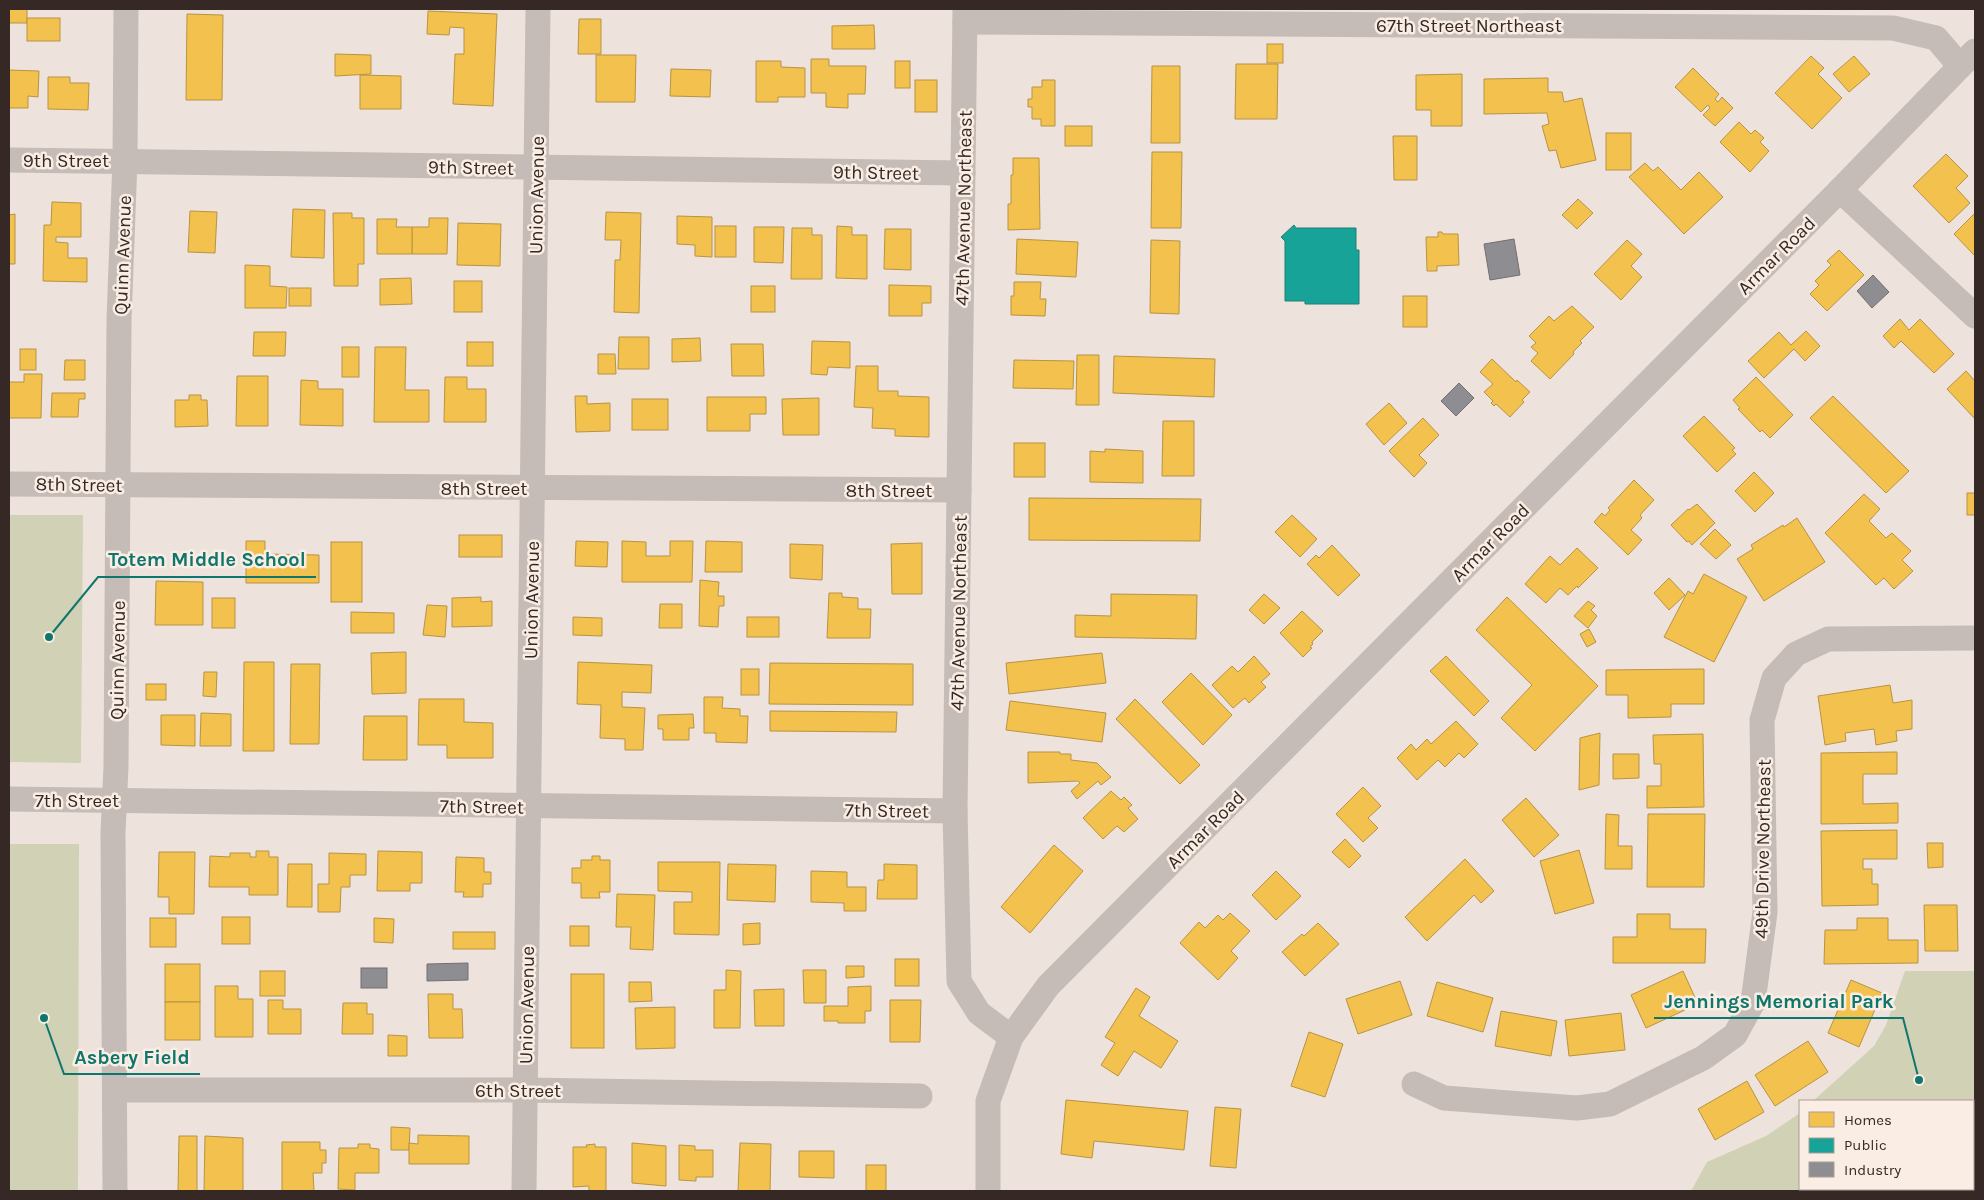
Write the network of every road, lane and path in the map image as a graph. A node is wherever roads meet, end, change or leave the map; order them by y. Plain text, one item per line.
1 (126, 9) edge
2 (538, 9) edge
3 (965, 15) edge
4 (1797, 18) edge
5 (1968, 58) edge
6 (9, 160) edge
7 (125, 160) junction
8 (536, 168) junction
9 (963, 173) junction
10 (1840, 190) junction
11 (1975, 316) edge
12 (9, 484) edge
13 (119, 485) junction
14 (532, 488) junction
15 (959, 490) junction
16 (1975, 638) edge
17 (9, 799) edge
18 (115, 800) junction
19 (528, 806) junction
20 (956, 810) junction
21 (1011, 1037) junction
22 (1414, 1084) dead end
23 (115, 1090) junction
24 (525, 1090) junction
25 (920, 1096) dead end
26 (115, 1191) edge
27 (524, 1191) edge
28 (988, 1191) edge

1 - 7 street, Quinn Avenue
2 - 8 street, Union Avenue
3 - 4 street, 67th Street Northeast
3 - 9 street, 47th Avenue Northeast
4 - 5 street, 67th Street Northeast
5 - 10 street, Armar Road
6 - 7 street, 9th Street
7 - 8 street, 9th Street
7 - 13 street, Quinn Avenue
8 - 9 street, 9th Street
8 - 14 street, Union Avenue
9 - 15 street, 47th Avenue Northeast
10 - 11 street
10 - 21 street, Armar Road
12 - 13 street, 8th Street
13 - 14 street, 8th Street
13 - 18 street, Quinn Avenue
14 - 15 street, 8th Street
14 - 19 street, Union Avenue
15 - 20 street, 47th Avenue Northeast
16 - 22 street, 49th Drive Northeast
17 - 18 street, 7th Street
18 - 19 street, 7th Street
18 - 23 street, Quinn Avenue
19 - 20 street, 7th Street
19 - 24 street, Union Avenue
20 - 21 street, 47th Avenue Northeast
21 - 28 street
23 - 24 street, 6th Street
23 - 26 street, Quinn Avenue
24 - 25 street, 6th Street
24 - 27 street, Union Avenue

